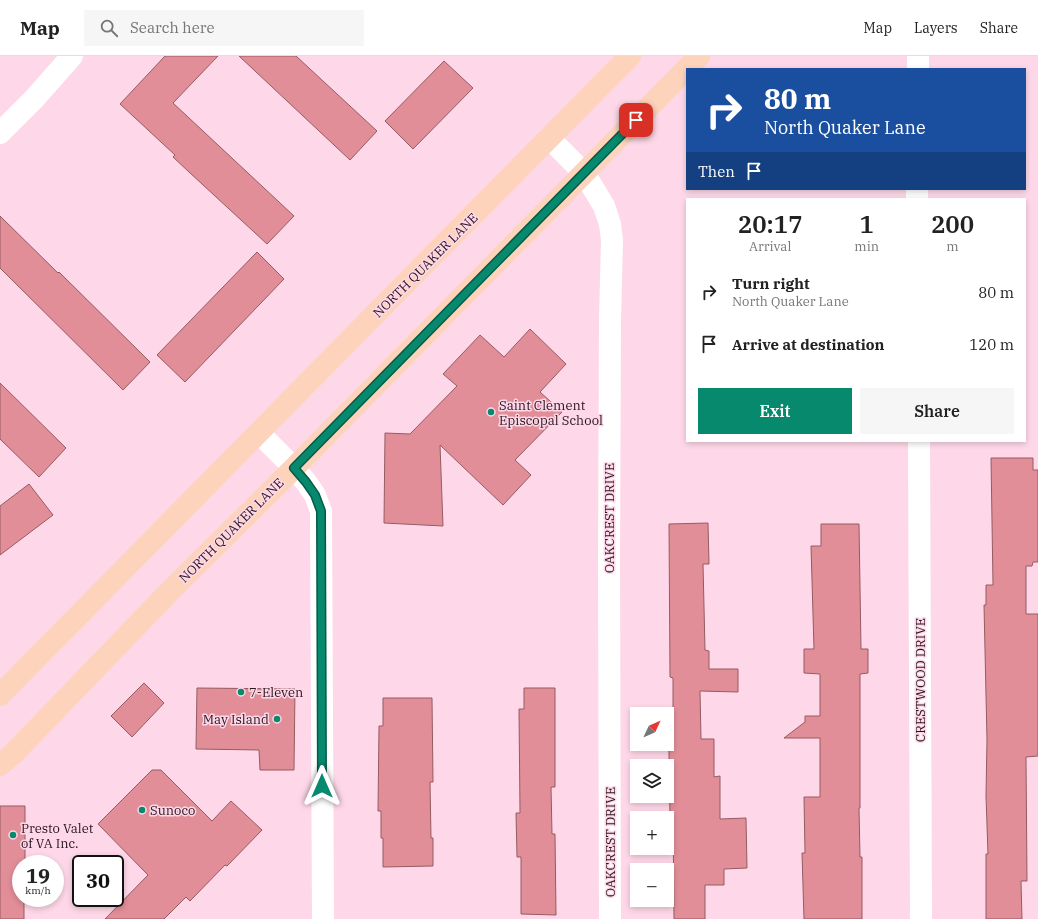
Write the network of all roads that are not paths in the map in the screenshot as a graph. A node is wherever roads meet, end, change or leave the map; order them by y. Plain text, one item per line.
1 (72, 56) edge
2 (630, 56) edge
3 (699, 56) edge
4 (918, 56) edge
5 (687, 68) edge
6 (918, 68) edge
7 (686, 69) edge
8 (0, 133) edge
9 (549, 138) junction
10 (584, 173) junction
11 (259, 433) junction
12 (919, 442) edge
13 (294, 468) junction
14 (0, 695) edge
15 (0, 765) edge
16 (323, 919) edge
17 (610, 919) edge
18 (921, 919) edge

1 - 8 street
2 - 9 main road, NORTH QUAKER LANE
3 - 5 main road, NORTH QUAKER LANE
4 - 6 street
7 - 10 main road, NORTH QUAKER LANE
9 - 10 street, OAKCREST DRIVE
9 - 11 main road, NORTH QUAKER LANE
10 - 13 main road, NORTH QUAKER LANE
10 - 17 street, OAKCREST DRIVE
11 - 13 street
11 - 14 main road, NORTH QUAKER LANE
12 - 18 street, CRESTWOOD DRIVE
13 - 15 main road, NORTH QUAKER LANE
13 - 16 street

